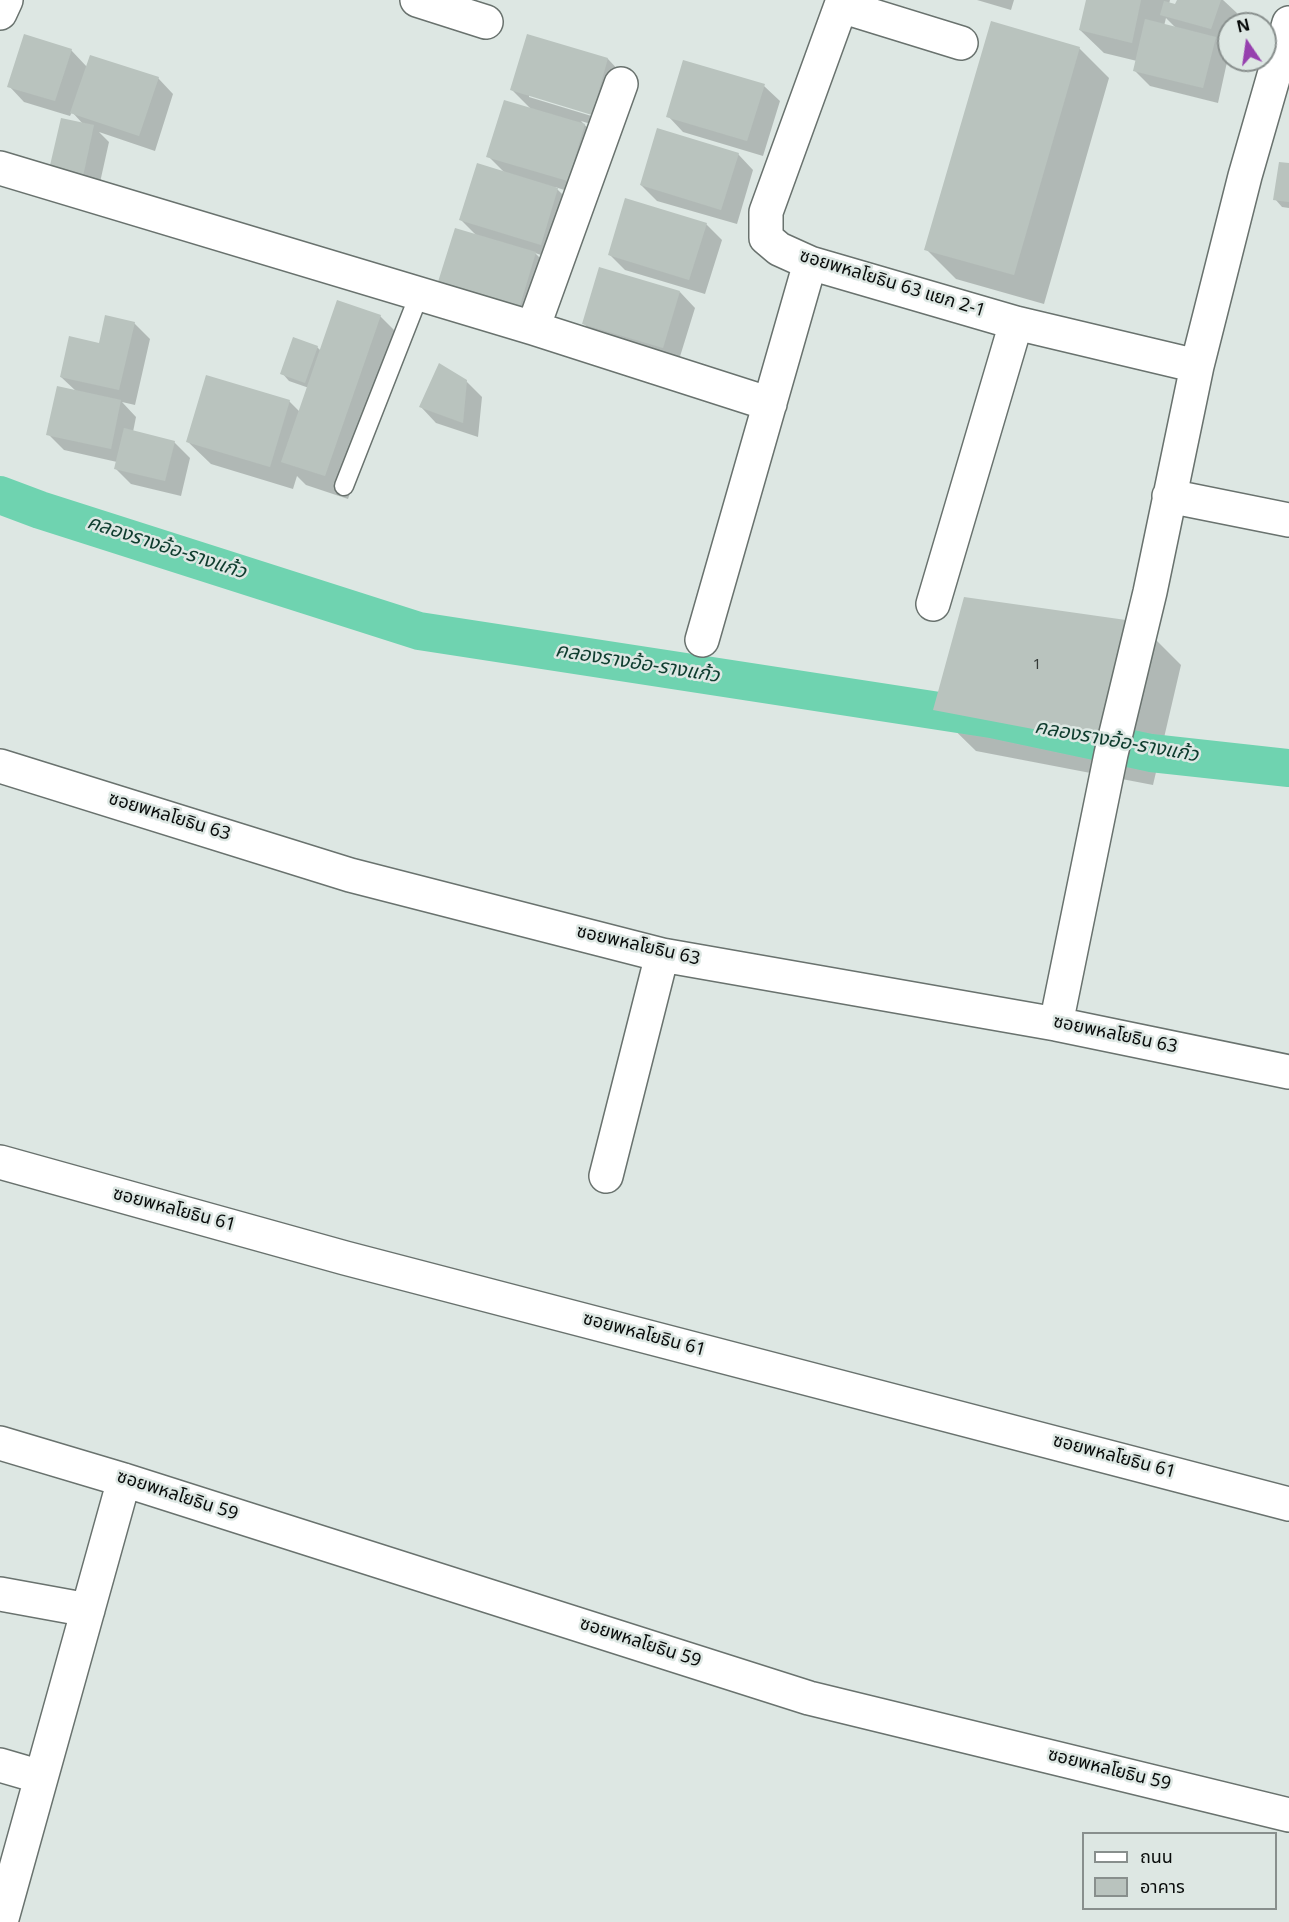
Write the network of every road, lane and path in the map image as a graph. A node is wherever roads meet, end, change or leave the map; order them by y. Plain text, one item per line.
1 (6, 0) edge
2 (417, 0) edge
3 (842, 3) edge
4 (0, 13) edge
5 (486, 22) dead end
6 (1289, 22) edge
7 (961, 43) dead end
8 (621, 84) dead end
9 (0, 168) edge
10 (810, 263) junction
11 (419, 295) junction
12 (1016, 323) junction
13 (533, 328) junction
14 (1197, 366) junction
15 (770, 404) junction
16 (344, 486) dead end
17 (1169, 496) junction
18 (1289, 520) edge
19 (933, 604) dead end
20 (702, 640) dead end
21 (0, 766) edge
22 (662, 955) junction
23 (1056, 1024) junction
24 (1289, 1072) edge
25 (0, 1162) edge
26 (606, 1176) dead end
27 (0, 1443) edge
28 (124, 1480) junction
29 (1289, 1504) edge
30 (0, 1594) edge
31 (87, 1610) junction
32 (0, 1765) edge
33 (41, 1777) junction
34 (1289, 1815) edge
35 (1, 1922) edge

1 - 4 street
2 - 5 street
3 - 7 street
3 - 10 street, ซอยพหลโยธิน 63 แยก 2-1
6 - 14 street
8 - 13 street
9 - 11 street
10 - 12 street, ซอยพหลโยธิน 63 แยก 2-1
10 - 15 street
11 - 13 street
11 - 16 lane
12 - 14 street, ซอยพหลโยธิน 63 แยก 2-1
12 - 19 street
13 - 15 street
14 - 17 street
15 - 20 street
17 - 18 street
17 - 23 street
21 - 22 street, ซอยพหลโยธิน 63
22 - 23 street, ซอยพหลโยธิน 63
22 - 26 street
23 - 24 street, ซอยพหลโยธิน 63
25 - 29 street, ซอยพหลโยธิน 61
27 - 28 street, ซอยพหลโยธิน 59
28 - 31 street
28 - 34 street, ซอยพหลโยธิน 59
30 - 31 street
31 - 33 street
32 - 33 street
33 - 35 street

